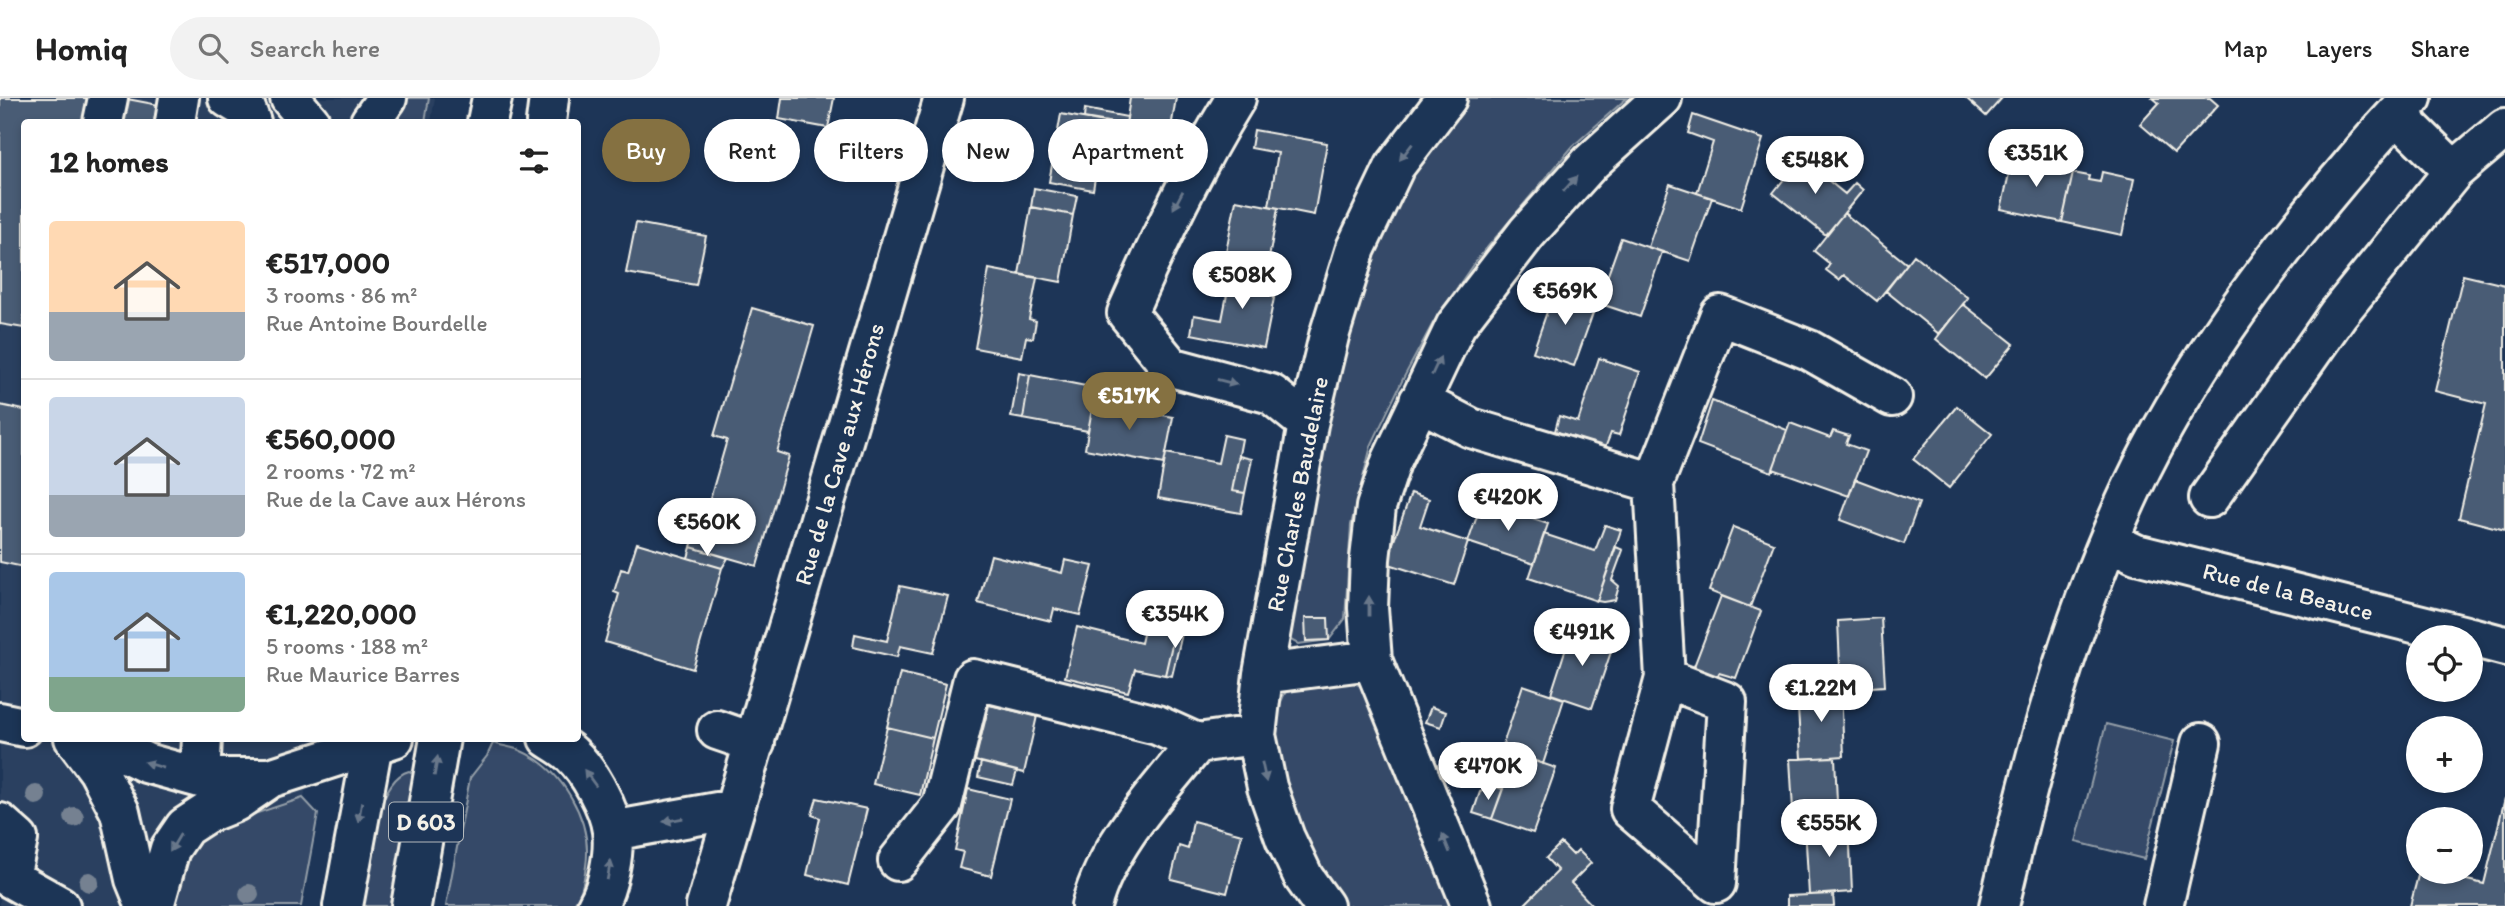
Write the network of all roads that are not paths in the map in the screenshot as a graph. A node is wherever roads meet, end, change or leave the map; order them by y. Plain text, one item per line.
1 (179, 98) edge
2 (228, 98) edge
3 (290, 98) edge
4 (387, 98) edge
5 (492, 98) edge
6 (549, 98) edge
7 (944, 98) edge
8 (1236, 98) edge
9 (1447, 98) edge
10 (1662, 98) edge
11 (2404, 106) edge
12 (176, 119) edge
13 (250, 119) edge
14 (308, 119) edge
15 (372, 119) edge
16 (488, 119) edge
17 (546, 119) edge
18 (2505, 128) edge
19 (2454, 171) junction
20 (1892, 397) dead end
21 (1419, 401) junction
22 (1308, 425) junction
23 (1654, 483) junction
24 (2209, 498) dead end
25 (2109, 541) junction
26 (2422, 625) edge
27 (2483, 640) edge
28 (2505, 646) edge
29 (1371, 660) junction
30 (1263, 674) junction
31 (1665, 678) junction
32 (0, 722) edge
33 (21, 726) edge
34 (717, 730) dead end
35 (1256, 735) junction
36 (78, 742) edge
37 (93, 742) edge
38 (202, 742) edge
39 (374, 742) edge
40 (380, 742) edge
41 (439, 742) edge
42 (554, 742) edge
43 (755, 743) junction
44 (1197, 743) junction
45 (2201, 743) dead end
46 (200, 778) junction
47 (270, 778) junction
48 (734, 809) junction
49 (0, 823) edge
50 (612, 831) junction
51 (898, 861) dead end
52 (3, 883) edge
53 (41, 906) edge
54 (60, 906) edge
55 (146, 906) edge
56 (153, 906) edge
57 (343, 906) edge
58 (411, 906) edge
59 (597, 906) edge
60 (706, 906) edge
61 (1091, 906) edge
62 (1324, 906) edge
63 (1472, 906) edge
64 (1999, 906) edge
65 (2162, 906) edge

1 - 12 street
2 - 13 street
3 - 14 street
4 - 15 street
5 - 16 street
6 - 17 street
7 - 43 street, Rue de la Cave aux Hérons
8 -> 22 street
9 -> 22 street, Rue Charles Baudelaire
21 -> 10 street
11 - 19 street
11 - 25 street
18 - 19 street
19 - 24 street
20 - 23 street
21 - 23 street
29 -> 21 street
22 - 30 street, Rue Charles Baudelaire
23 - 31 street
25 - 26 street, Rue de la Beauce
25 - 64 street
27 - 28 street, Rue de la Beauce
29 - 30 street
63 -> 29 street
30 - 35 street, Rue Charles Baudelaire
31 - 31 street
32 - 33 street
34 - 43 street
35 - 44 street
35 -> 62 street, Rue Charles Baudelaire
36 - 55 street
46 -> 37 street
38 - 46 street
39 - 47 street
40 -> 57 street, D 603
58 -> 41 street, D 603
50 -> 42 street
43 - 48 street, Rue de la Cave aux Hérons
44 - 51 street
44 - 61 street
45 - 65 street
46 - 47 street
47 -> 56 street
48 -> 50 street
48 - 60 street, Rue de la Cave aux Hérons
49 - 52 street
59 -> 50 street
52 - 53 street
52 - 54 street

